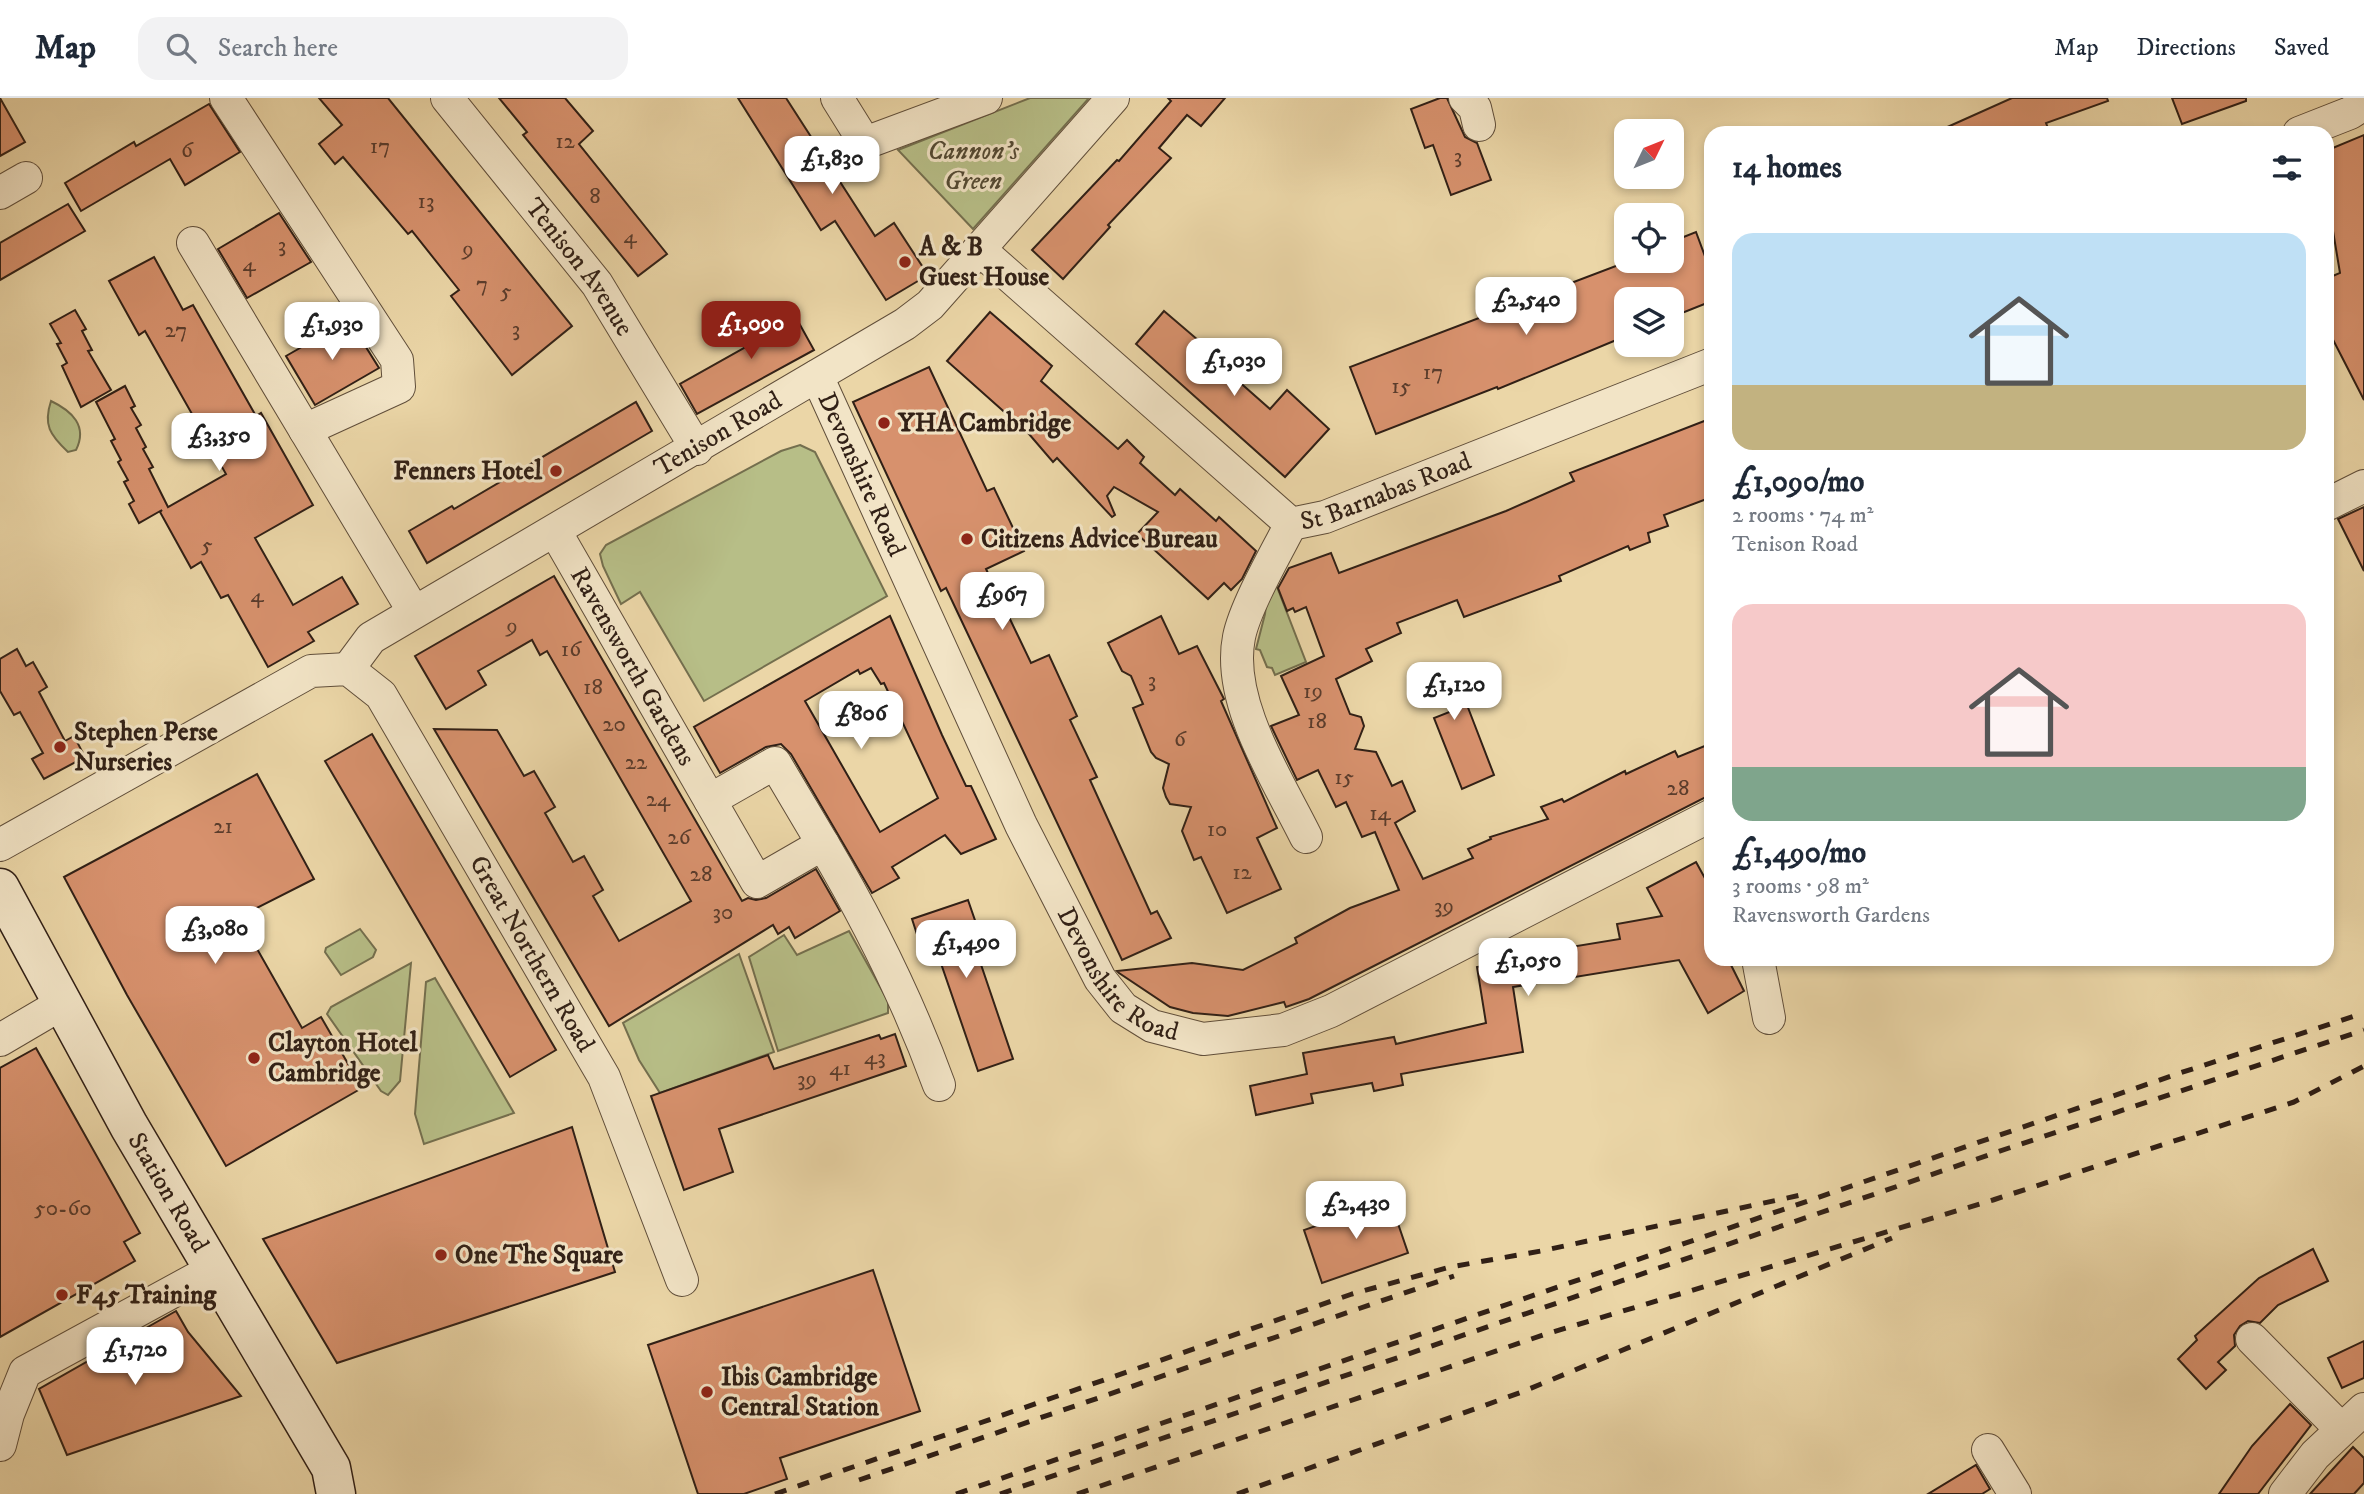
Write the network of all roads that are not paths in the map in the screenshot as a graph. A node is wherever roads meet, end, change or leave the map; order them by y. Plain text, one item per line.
1 (226, 98) edge
2 (447, 98) edge
3 (837, 98) edge
4 (986, 98) edge
5 (1114, 98) edge
6 (2364, 104) edge
7 (2315, 126) edge
8 (193, 243) dead end
9 (979, 248) junction
10 (1704, 367) edge
11 (817, 376) junction
12 (305, 430) junction
13 (696, 449) junction
14 (2364, 486) edge
15 (2334, 501) edge
16 (1291, 524) junction
17 (555, 531) junction
18 (414, 612) junction
19 (339, 668) junction
20 (710, 800) junction
21 (1704, 828) edge
22 (1306, 837) dead end
23 (823, 844) junction
24 (0, 845) edge
25 (0, 888) edge
26 (1759, 966) edge
27 (63, 1003) junction
28 (1769, 1018) dead end
29 (0, 1040) edge
30 (939, 1085) dead end
31 (214, 1269) junction
32 (682, 1280) dead end
33 (2252, 1339) dead end
34 (2353, 1419) edge
35 (0, 1445) edge
36 (1988, 1450) dead end
37 (336, 1494) edge
38 (2015, 1494) edge
39 (2285, 1494) edge

1 - 12 street
2 - 13 street, Tenison Avenue
3 - 4 street
5 - 9 street, Tenison Road
6 - 7 street
8 - 12 street
9 - 11 street, Tenison Road
9 - 16 street, St Barnabas Road
10 - 16 street, St Barnabas Road
11 - 13 street, Tenison Road
11 - 21 street, Devonshire Road
12 - 18 street
13 - 17 street, Tenison Road
14 - 15 street
16 - 22 street
17 - 18 street, Tenison Road
17 - 20 street, Ravensworth Gardens
18 - 19 street, Tenison Road
19 - 24 street
19 - 32 street, Great Northern Road
20 - 23 street, Ravensworth Gardens
20 - 23 street
23 - 30 street
25 - 27 street, Station Road
26 - 28 street
27 - 29 street
27 - 31 street, Station Road
31 - 35 street
31 - 37 street, Station Road
33 - 34 street
34 - 39 street
36 - 38 street

